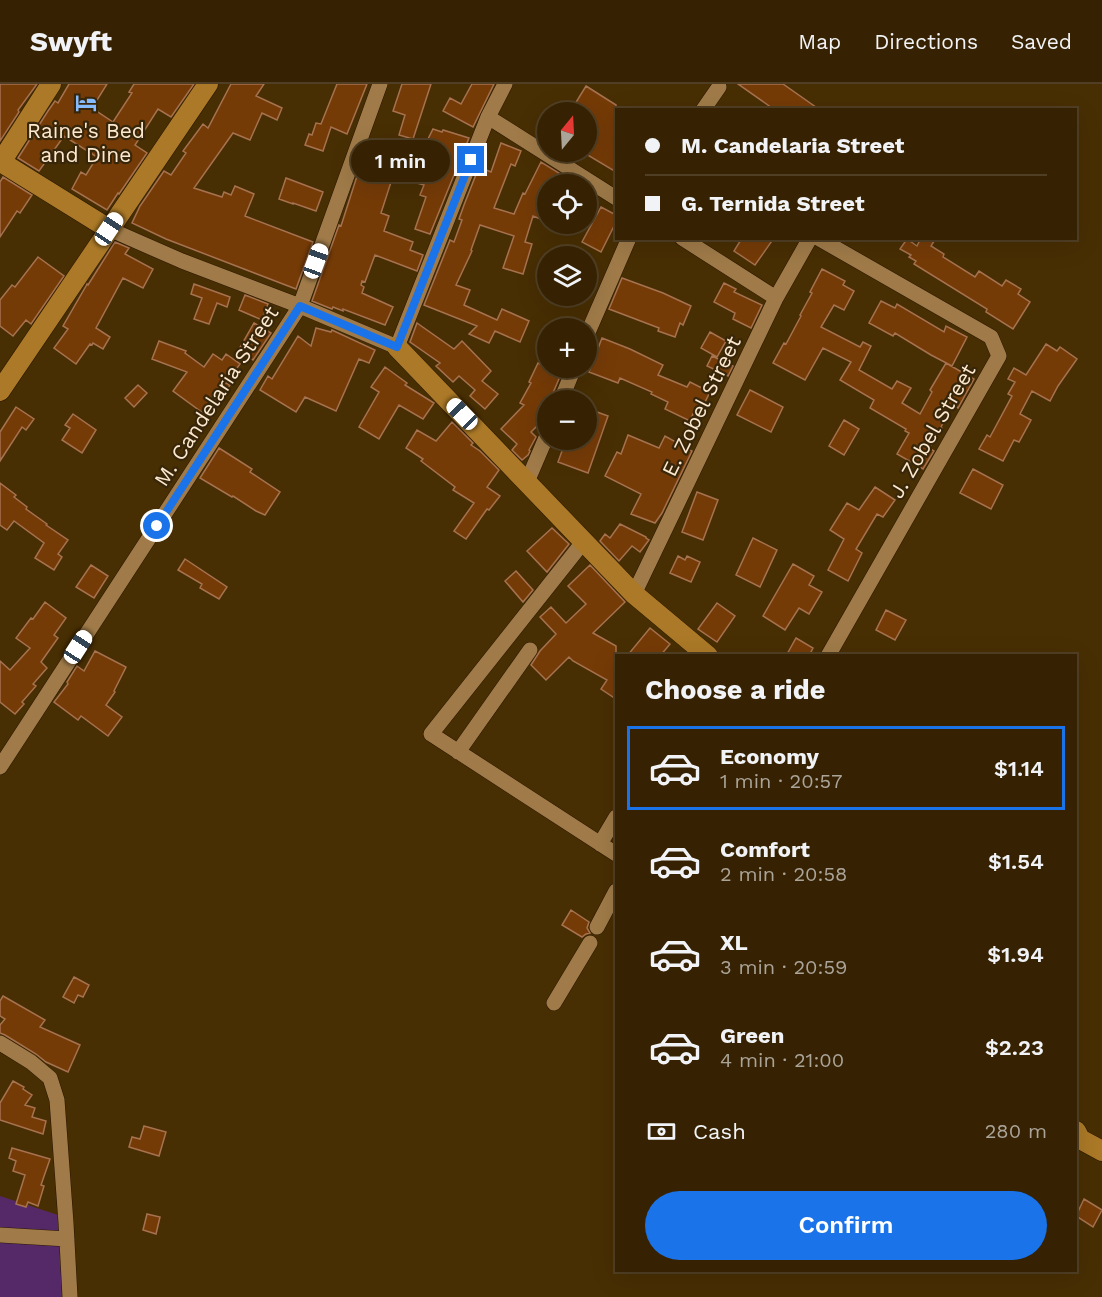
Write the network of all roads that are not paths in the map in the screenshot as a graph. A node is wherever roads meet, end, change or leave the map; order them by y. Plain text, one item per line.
1 (51, 84) edge
2 (208, 84) edge
3 (380, 84) edge
4 (505, 84) edge
5 (718, 87) dead end
6 (705, 108) edge
7 (488, 117) junction
8 (0, 163) edge
9 (615, 197) edge
10 (109, 229) junction
11 (628, 240) edge
12 (685, 240) edge
13 (809, 240) edge
14 (821, 240) edge
15 (776, 298) junction
16 (300, 306) junction
17 (594, 318) edge
18 (397, 347) junction
19 (0, 390) edge
20 (541, 450) edge
21 (527, 482) junction
22 (584, 541) junction
23 (634, 594) junction
24 (530, 650) dead end
25 (706, 654) edge
26 (829, 654) edge
27 (458, 752) junction
28 (0, 768) edge
29 (615, 819) edge
30 (600, 844) junction
31 (615, 853) edge
32 (615, 893) edge
33 (597, 927) dead end
34 (590, 943) dead end
35 (554, 1003) dead end
36 (0, 1043) edge
37 (1077, 1133) edge
38 (1102, 1151) edge
39 (0, 1235) edge
40 (67, 1239) junction
41 (70, 1297) edge

1 - 8 main road
2 - 10 main road
3 - 16 street, M. Candelaria Street
4 - 7 street
5 - 6 street
7 - 9 street
7 - 18 street
8 - 10 main road
10 - 16 street
10 - 19 main road
11 - 17 street
12 - 15 street
13 - 15 street, E. Zobel Street
14 - 26 street, J. Zobel Street
15 - 23 street, E. Zobel Street
16 - 18 street
16 - 28 street, M. Candelaria Street
18 - 21 main road
20 - 21 street
21 - 22 main road
22 - 23 main road
22 - 27 street
23 - 25 main road
24 - 27 street
27 - 30 street
29 - 30 street
30 - 31 street
32 - 33 street
34 - 35 street
36 - 40 street
37 - 38 main road
39 - 40 street
40 - 41 street

